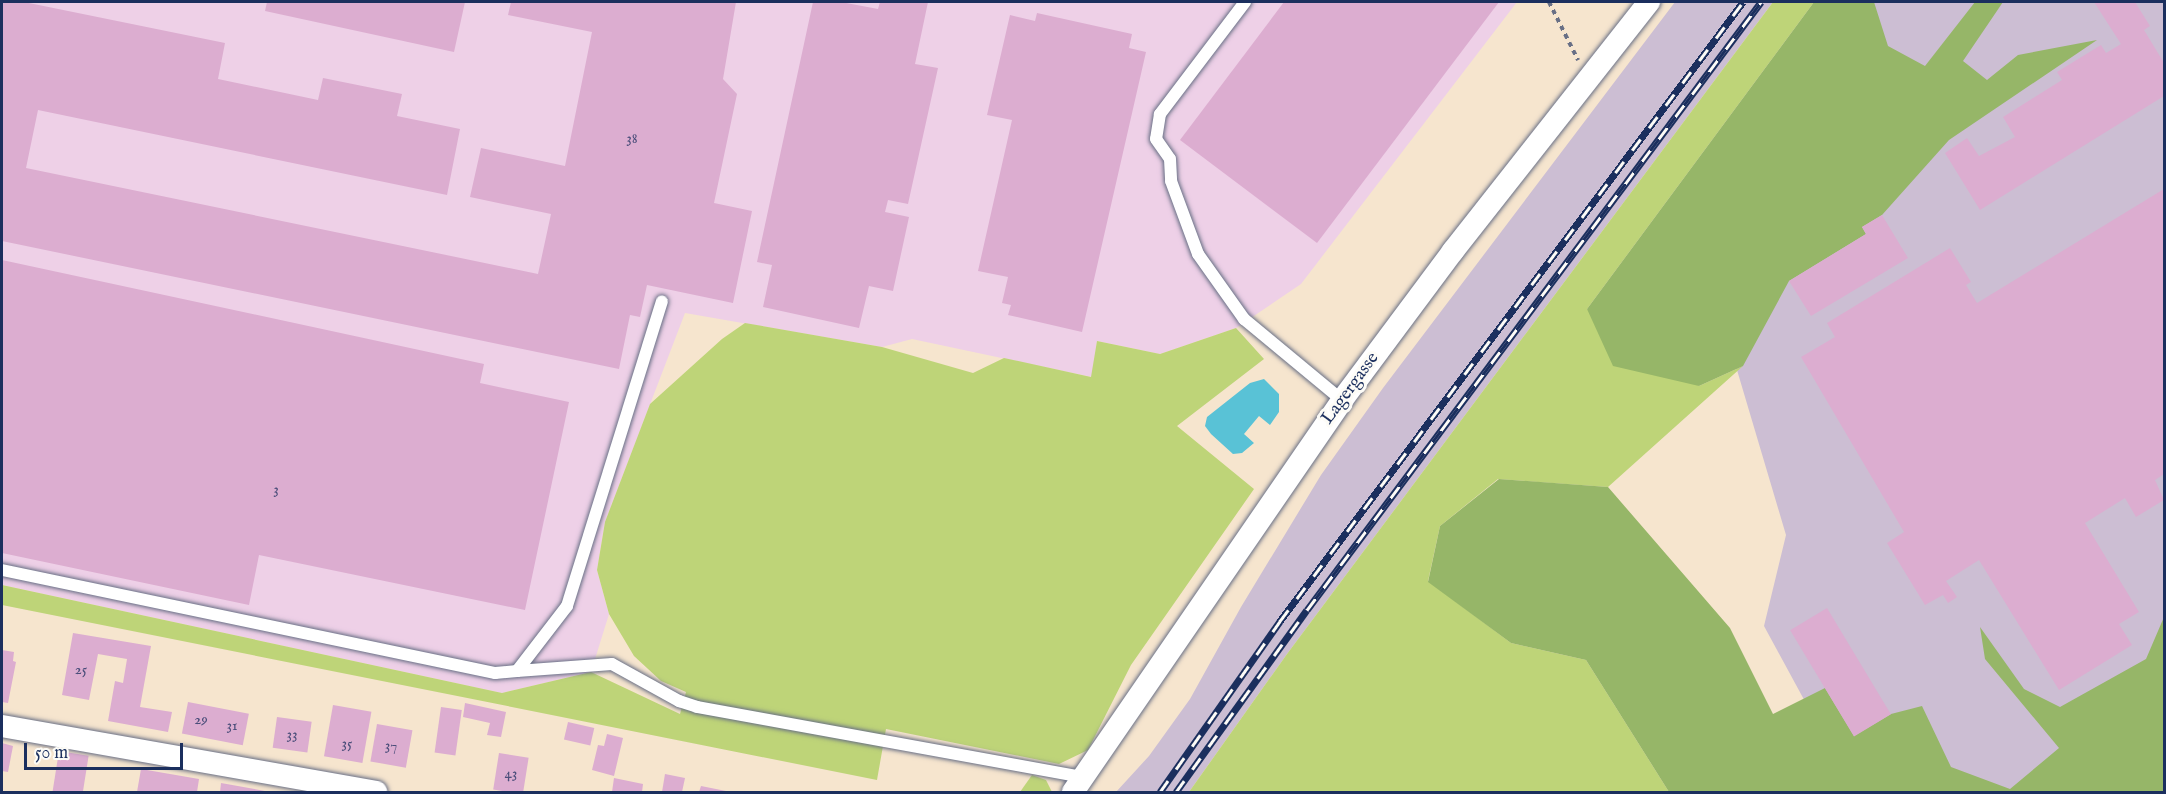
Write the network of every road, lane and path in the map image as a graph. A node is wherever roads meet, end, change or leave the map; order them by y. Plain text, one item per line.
1 (1245, 2) edge
2 (1550, 2) edge
3 (1649, 2) edge
4 (1589, 76) junction
5 (662, 301) dead end
6 (1342, 400) junction
7 (2, 570) edge
8 (517, 670) junction
9 (2, 726) edge
10 (1078, 785) edge
11 (312, 787) edge
12 (376, 792) edge

1 - 6 lane
2 - 4 path
3 - 4 street, Lagergasse
4 - 6 street, Lagergasse
5 - 8 lane
6 - 10 street, Lagergasse
7 - 8 lane
8 - 10 lane
9 - 11 street
11 - 12 street

